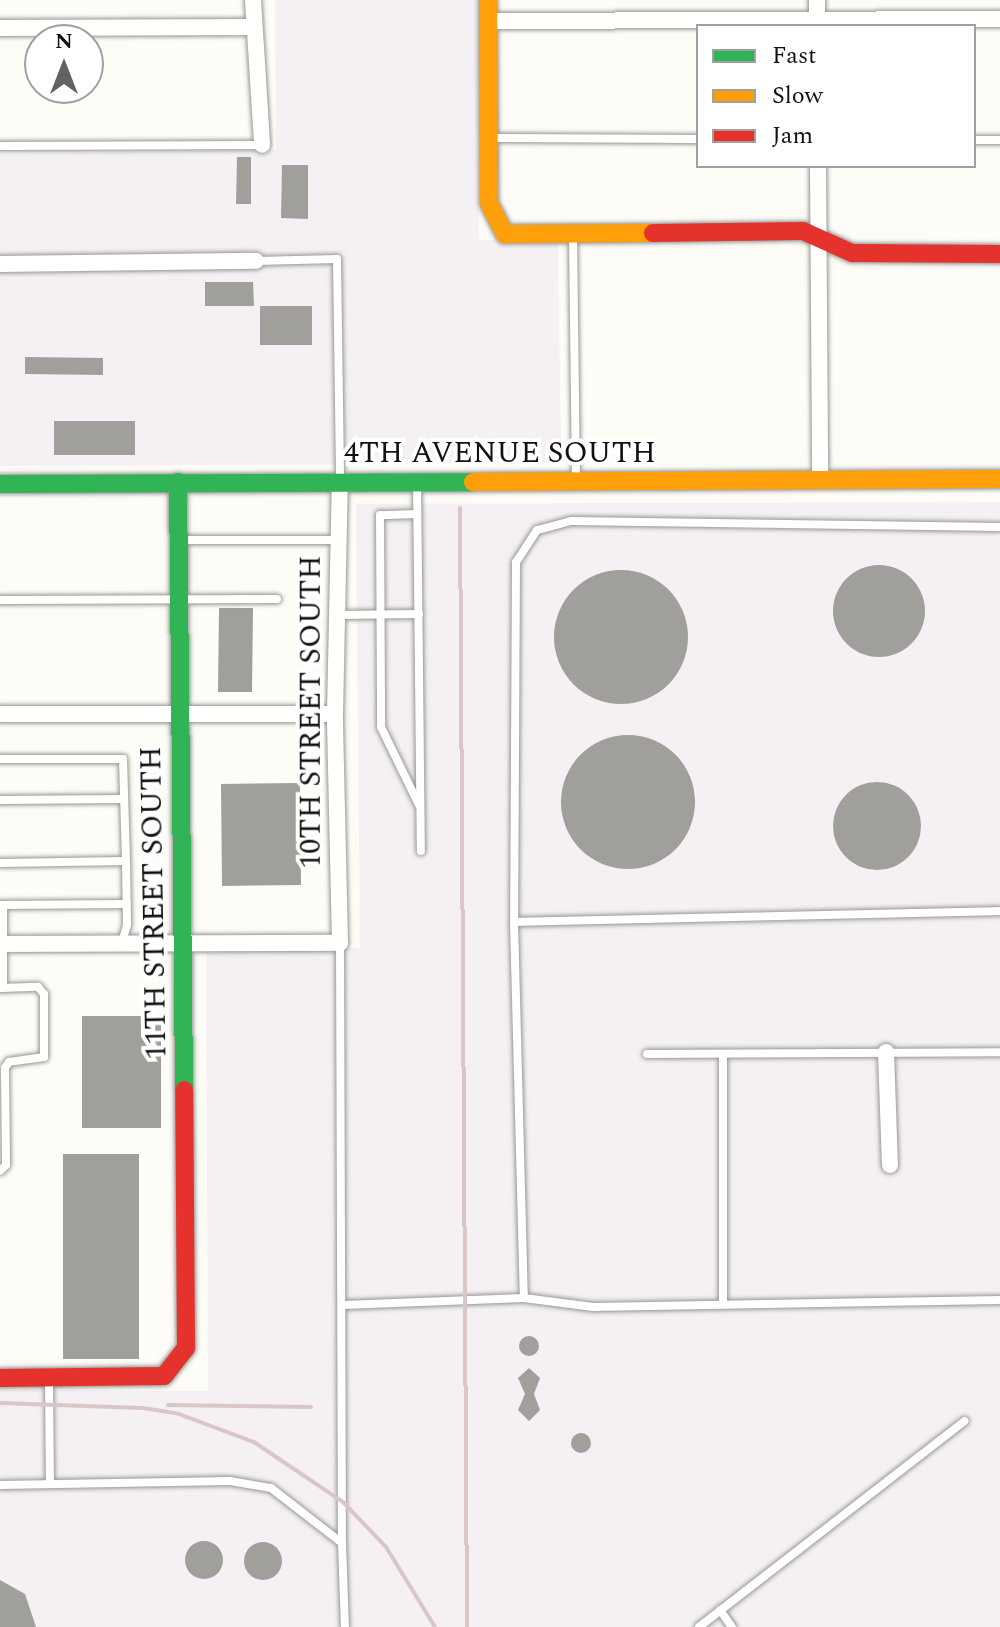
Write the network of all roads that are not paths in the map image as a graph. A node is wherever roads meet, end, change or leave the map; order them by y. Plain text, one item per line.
1 (253, 0) edge
2 (488, 0) edge
3 (817, 0) edge
4 (1000, 19) edge
5 (488, 21) junction
6 (817, 23) edge
7 (253, 27) junction
8 (0, 28) edge
9 (489, 138) junction
10 (696, 139) edge
11 (976, 140) edge
12 (1000, 140) edge
13 (262, 145) joint
14 (0, 146) edge
15 (818, 168) edge
16 (573, 231) junction
17 (818, 238) junction
18 (1000, 254) edge
19 (256, 261) joint
20 (0, 264) edge
21 (1000, 479) edge
22 (576, 480) junction
23 (820, 480) junction
24 (340, 481) junction
25 (417, 481) junction
26 (178, 482) junction
27 (0, 484) edge
28 (417, 514) junction
29 (1000, 527) edge
30 (178, 540) junction
31 (339, 540) junction
32 (277, 599) dead end
33 (0, 600) edge
34 (179, 600) junction
35 (380, 614) junction
36 (419, 614) junction
37 (337, 615) junction
38 (0, 714) edge
39 (180, 714) junction
40 (335, 714) junction
41 (0, 759) edge
42 (124, 799) junction
43 (0, 800) edge
44 (421, 809) junction
45 (421, 851) dead end
46 (126, 861) junction
47 (0, 863) edge
48 (127, 904) junction
49 (2, 905) edge
50 (1000, 911) edge
51 (514, 922) junction
52 (182, 943) junction
53 (340, 943) junction
54 (1, 944) edge
55 (122, 944) junction
56 (2, 988) edge
57 (886, 1052) junction
58 (1000, 1052) edge
59 (647, 1054) dead end
60 (723, 1054) junction
61 (890, 1165) dead end
62 (0, 1171) edge
63 (524, 1298) junction
64 (1000, 1300) edge
65 (723, 1302) junction
66 (343, 1305) junction
67 (0, 1378) edge
68 (49, 1378) junction
69 (965, 1421) dead end
70 (50, 1484) junction
71 (0, 1485) edge
72 (342, 1543) junction
73 (720, 1610) junction
74 (345, 1627) edge
75 (699, 1627) edge
76 (732, 1627) edge

1 - 7 street
2 - 5 street
3 - 6 street
4 - 6 street
5 - 6 street
5 - 9 street
7 - 8 street
7 - 13 street
9 - 10 lane
9 - 16 street
11 - 12 lane
13 - 14 lane
15 - 17 street
16 - 17 street
16 - 22 lane
17 - 18 street
17 - 23 street
19 - 20 street
19 - 24 lane
21 - 23 street, 4TH AVENUE SOUTH
22 - 23 street, 4TH AVENUE SOUTH
22 - 25 street, 4TH AVENUE SOUTH
24 - 25 street, 4TH AVENUE SOUTH
24 - 26 street, 4TH AVENUE SOUTH
24 - 31 street, 10TH STREET SOUTH
25 - 28 lane
26 - 27 street, 4TH AVENUE SOUTH
26 - 30 street, 11TH STREET SOUTH
28 - 35 lane
28 - 36 lane
29 - 51 lane
30 - 31 lane
30 - 34 street, 11TH STREET SOUTH
31 - 37 street, 10TH STREET SOUTH
32 - 34 lane
33 - 34 lane
34 - 39 street, 11TH STREET SOUTH
35 - 36 lane
35 - 37 lane
35 - 44 lane
36 - 44 lane
37 - 40 street, 10TH STREET SOUTH
38 - 39 street
39 - 40 street
39 - 52 street, 11TH STREET SOUTH
40 - 53 street, 10TH STREET SOUTH
41 - 42 lane
42 - 43 lane
42 - 46 lane
44 - 45 lane
46 - 47 lane
46 - 48 lane
48 - 49 lane
48 - 55 lane
49 - 54 lane
50 - 51 lane
51 - 63 lane
52 - 53 street
52 - 55 street
52 - 68 street, 11TH STREET SOUTH
53 - 66 lane
54 - 55 street
54 - 56 lane
56 - 62 lane
57 - 58 lane
57 - 60 lane
57 - 61 street
59 - 60 lane
60 - 65 lane
63 - 65 lane
63 - 66 lane
64 - 65 lane
66 - 72 lane
67 - 68 street
68 - 70 lane
69 - 73 lane
70 - 71 lane
70 - 72 lane
72 - 74 lane
73 - 75 lane
73 - 76 lane

